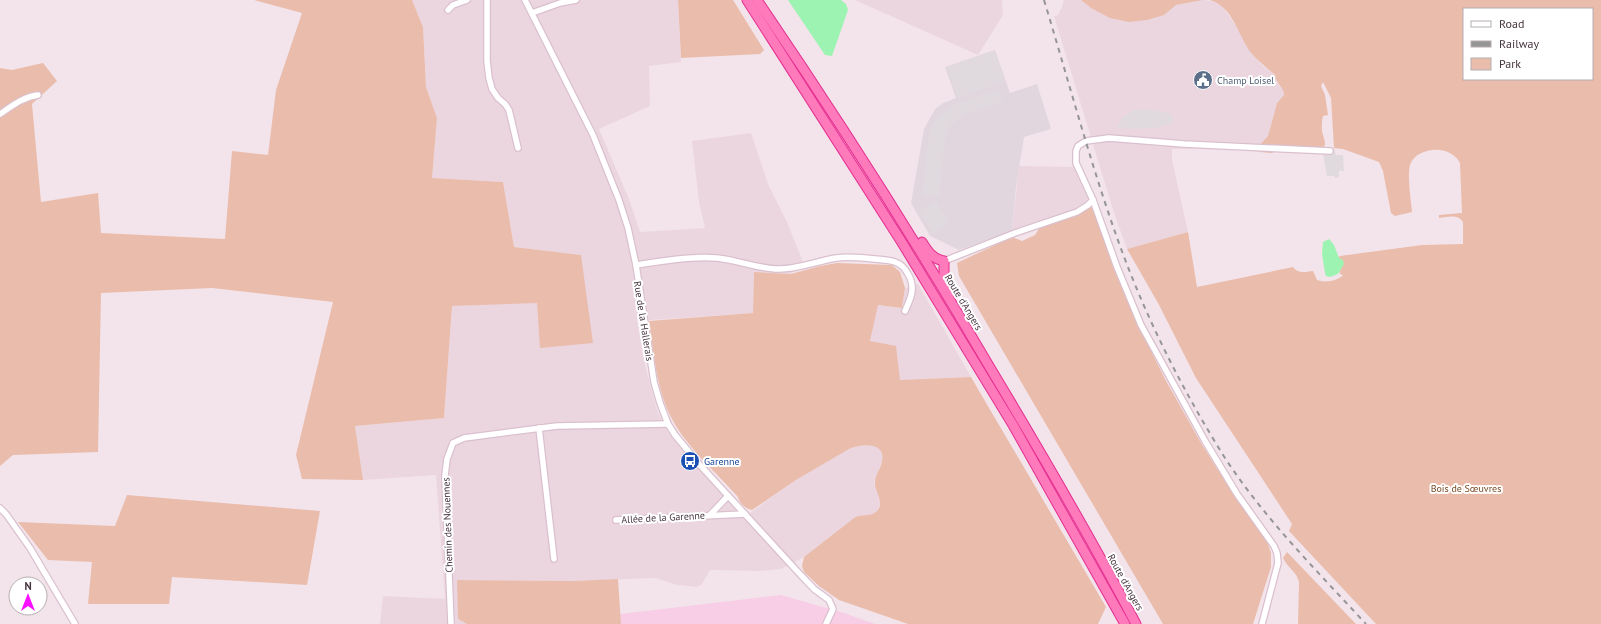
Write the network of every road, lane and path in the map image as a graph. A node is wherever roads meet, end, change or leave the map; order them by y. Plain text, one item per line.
1 (467, 0) edge
2 (487, 0) edge
3 (525, 0) edge
4 (576, 0) edge
5 (747, 0) edge
6 (757, 0) edge
7 (448, 10) dead end
8 (532, 13) junction
9 (38, 95) dead end
10 (0, 114) edge
11 (518, 148) dead end
12 (1330, 151) dead end
13 (887, 198) junction
14 (1093, 200) junction
15 (944, 261) junction
16 (636, 265) junction
17 (905, 311) dead end
18 (960, 316) junction
19 (668, 424) junction
20 (539, 428) junction
21 (728, 496) junction
22 (0, 508) edge
23 (745, 514) junction
24 (710, 515) junction
25 (616, 520) dead end
26 (554, 559) dead end
27 (75, 624) edge
28 (451, 624) edge
29 (826, 624) edge
30 (1125, 624) edge
31 (1136, 624) edge
32 (1262, 624) edge

1 - 7 street
2 - 11 street
3 - 8 street, Rue de la Hallerais
4 - 8 street
5 - 30 highway, Route d'Angers
6 - 13 highway, Route d'Angers
8 - 16 street, Rue de la Hallerais
9 - 10 street
12 - 14 street
13 - 15 highway
13 - 18 highway, Route d'Angers
14 - 15 street
14 - 32 street
15 - 18 highway
16 - 17 street
16 - 19 street, Rue de la Hallerais
18 - 31 highway, Route d'Angers
19 - 20 street, Chemin des Nouennes
19 - 21 street, Rue de la Hallerais
20 - 26 street
20 - 28 street, Chemin des Nouennes
21 - 23 street, Rue de la Hallerais
21 - 24 street, Allée de la Garenne
22 - 27 street
23 - 24 street, Allée de la Garenne
23 - 29 street, Rue de la Hallerais
24 - 25 street, Allée de la Garenne

